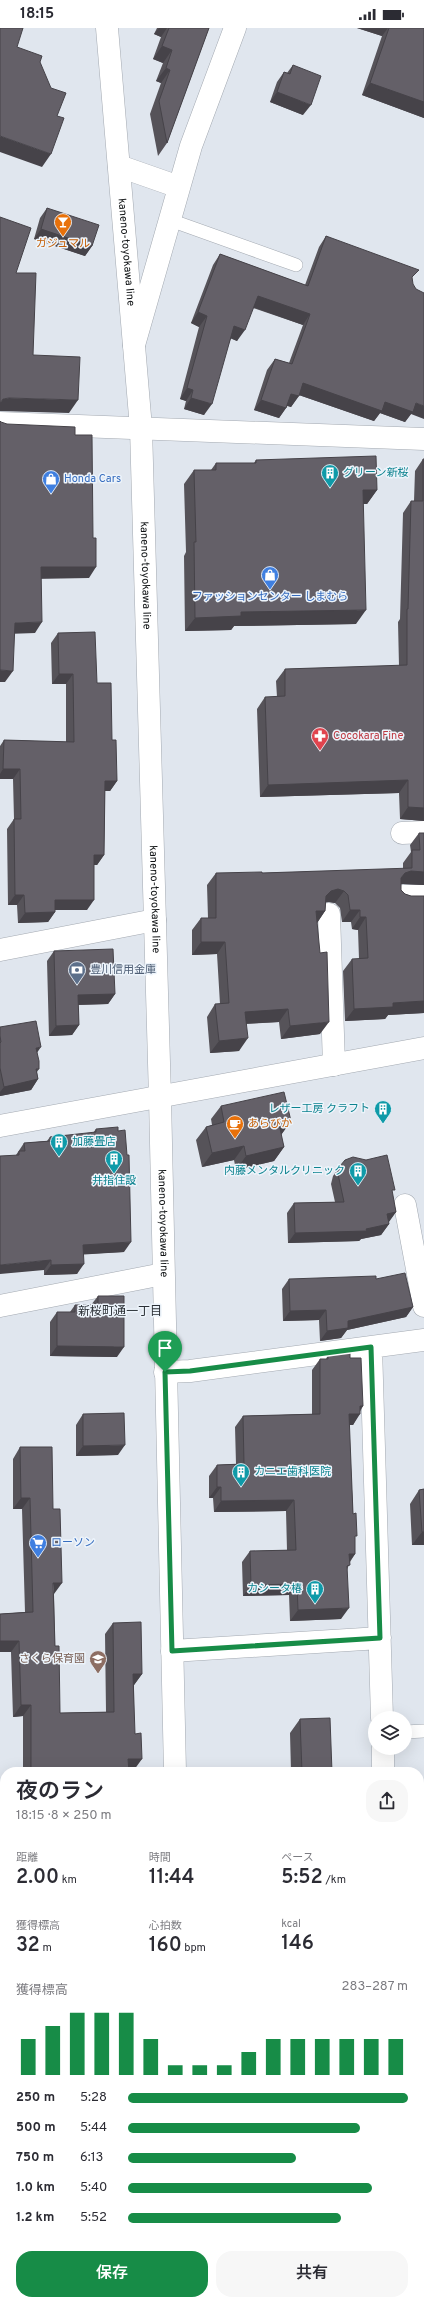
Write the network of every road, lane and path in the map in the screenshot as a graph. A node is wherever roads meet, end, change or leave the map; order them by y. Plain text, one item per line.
1 (107, 28) edge
2 (235, 28) edge
3 (119, 166) junction
4 (179, 188) junction
5 (170, 220) junction
6 (296, 265) dead end
7 (134, 346) junction
8 (0, 423) edge
9 (141, 428) junction
10 (424, 439) edge
11 (424, 832) edge
12 (402, 833) dead end
13 (403, 896) edge
14 (424, 896) edge
15 (328, 914) dead end
16 (155, 920) junction
17 (0, 950) edge
18 (424, 1048) edge
19 (334, 1065) junction
20 (160, 1098) junction
21 (0, 1126) edge
22 (405, 1205) dead end
23 (163, 1274) junction
24 (0, 1306) edge
25 (424, 1306) edge
26 (424, 1340) edge
27 (371, 1347) junction
28 (165, 1372) junction
29 (380, 1638) junction
30 (172, 1651) junction
31 (382, 1711) edge
32 (424, 1731) edge
33 (412, 1732) edge
34 (383, 1755) edge
35 (175, 1767) edge
36 (383, 1767) edge

1 - 3 street, kaneno-toyokawa line
2 - 4 street
3 - 4 street
3 - 7 street, kaneno-toyokawa line
4 - 5 street
5 - 6 lane
5 - 7 street
7 - 9 street, kaneno-toyokawa line
8 - 9 street
9 - 10 street
9 - 16 street, kaneno-toyokawa line
11 - 12 street
13 - 14 street
15 - 19 street
16 - 17 street
16 - 20 street, kaneno-toyokawa line
18 - 19 street
19 - 20 street
20 - 21 street
20 - 23 street, kaneno-toyokawa line
22 - 25 street
23 - 24 street
23 - 28 street, kaneno-toyokawa line
26 - 27 street
27 - 28 street
27 - 29 street
28 - 30 street, kaneno-toyokawa line
29 - 30 street
29 - 31 street
30 - 35 street, kaneno-toyokawa line
32 - 33 lane
34 - 36 street

